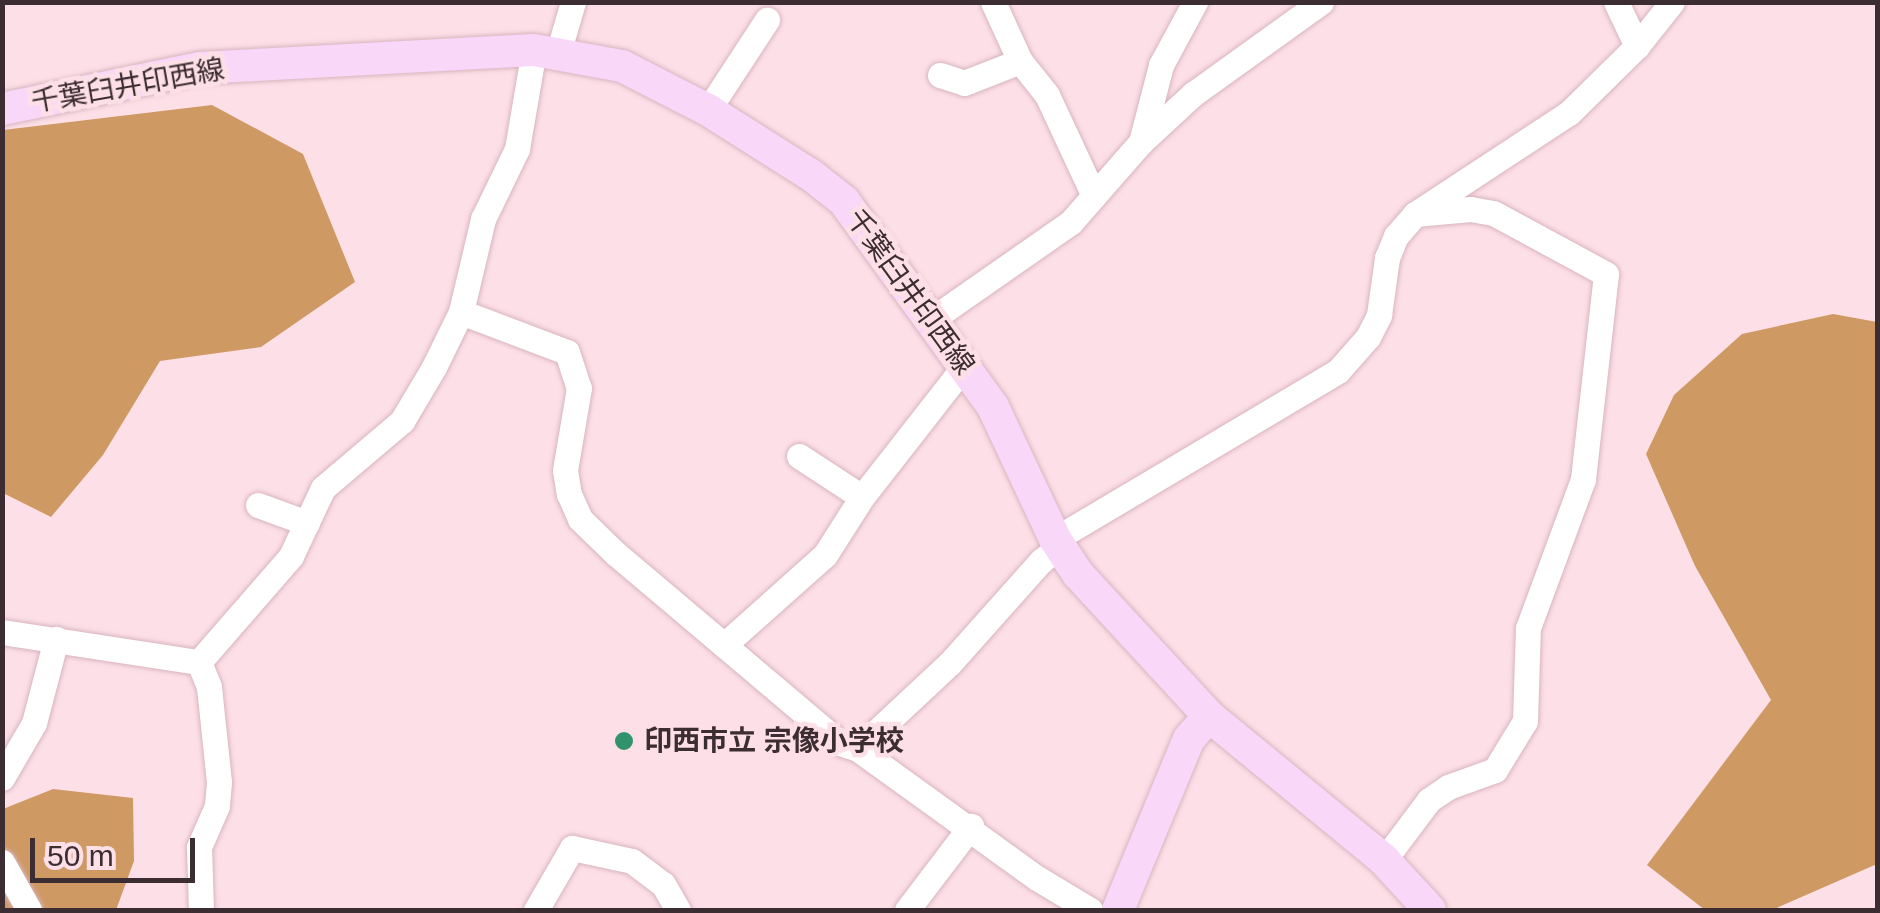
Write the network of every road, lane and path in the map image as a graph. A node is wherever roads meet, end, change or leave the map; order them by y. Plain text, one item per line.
1 (573, 2) edge
2 (993, 2) edge
3 (1195, 2) edge
4 (1320, 2) edge
5 (1616, 2) edge
6 (1672, 2) edge
7 (768, 20) dead end
8 (1637, 46) junction
9 (546, 52) junction
10 (1020, 61) junction
11 (940, 75) dead end
12 (2, 110) edge
13 (708, 110) junction
14 (1141, 142) junction
15 (1094, 196) junction
16 (1415, 214) junction
17 (461, 312) junction
18 (932, 319) junction
19 (965, 365) junction
20 (799, 456) dead end
21 (862, 497) junction
22 (258, 505) dead end
23 (307, 523) junction
24 (1057, 542) junction
25 (2, 632) edge
26 (56, 640) junction
27 (724, 644) junction
28 (199, 662) junction
29 (1209, 716) junction
30 (858, 750) junction
31 (2, 778) edge
32 (971, 826) junction
33 (1384, 860) junction
34 (2, 862) edge
35 (29, 910) edge
36 (202, 910) edge
37 (536, 910) edge
38 (678, 910) edge
39 (907, 910) edge
40 (1090, 910) edge
41 (1118, 910) edge
42 (1430, 910) edge

1 - 9 street
2 - 10 street
3 - 14 street
4 - 14 street
5 - 8 street
6 - 8 street
7 - 13 street
8 - 16 street
9 - 12 main road, 千葉臼井印西線
9 - 13 main road, 千葉臼井印西線
9 - 17 street
10 - 11 street
10 - 15 street
13 - 18 main road, 千葉臼井印西線
14 - 15 street
15 - 18 street
16 - 24 street
16 - 33 street
17 - 23 street
17 - 27 street
18 - 19 main road, 千葉臼井印西線
19 - 21 street
19 - 24 main road, 千葉臼井印西線
20 - 21 street
21 - 27 street
22 - 23 street
23 - 28 street
24 - 29 main road, 千葉臼井印西線
24 - 30 street
25 - 26 street
26 - 28 street
26 - 31 street
27 - 30 street
28 - 36 street
29 - 33 main road, 千葉臼井印西線
29 - 41 main road
30 - 32 street
32 - 39 street
32 - 40 street
33 - 42 main road, 千葉臼井印西線
34 - 35 street
37 - 38 street

